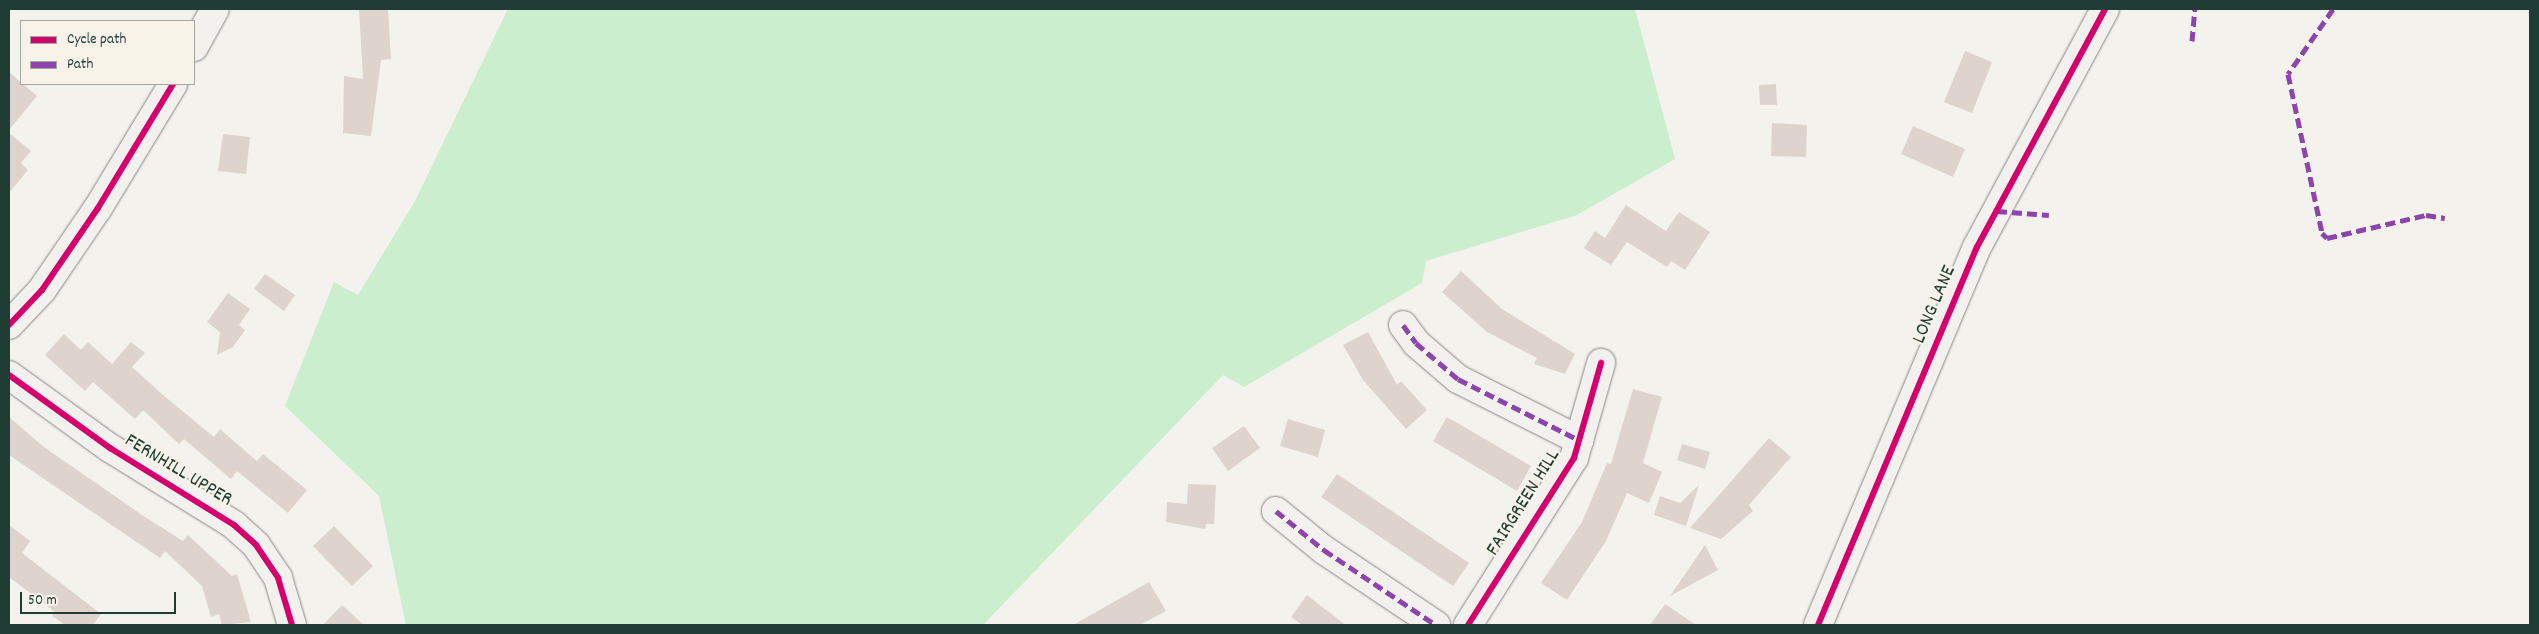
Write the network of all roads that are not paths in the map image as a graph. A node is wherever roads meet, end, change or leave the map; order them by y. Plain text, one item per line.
1 (214, 9) edge
2 (2105, 9) edge
3 (195, 45) edge
4 (172, 85) edge
5 (9, 325) edge
6 (1403, 325) dead end
7 (1601, 364) dead end
8 (9, 375) edge
9 (1579, 440) junction
10 (1276, 511) dead end
11 (292, 625) edge
12 (1436, 625) edge
13 (1468, 625) edge
14 (1818, 625) edge

1 - 3 street
2 - 14 street, LONG LANE
4 - 5 street
6 - 9 street, FAIRGREEN HILL
7 - 9 street, FAIRGREEN HILL
8 - 11 street, FERNHILL UPPER
9 - 13 street, FAIRGREEN HILL
10 - 12 street

